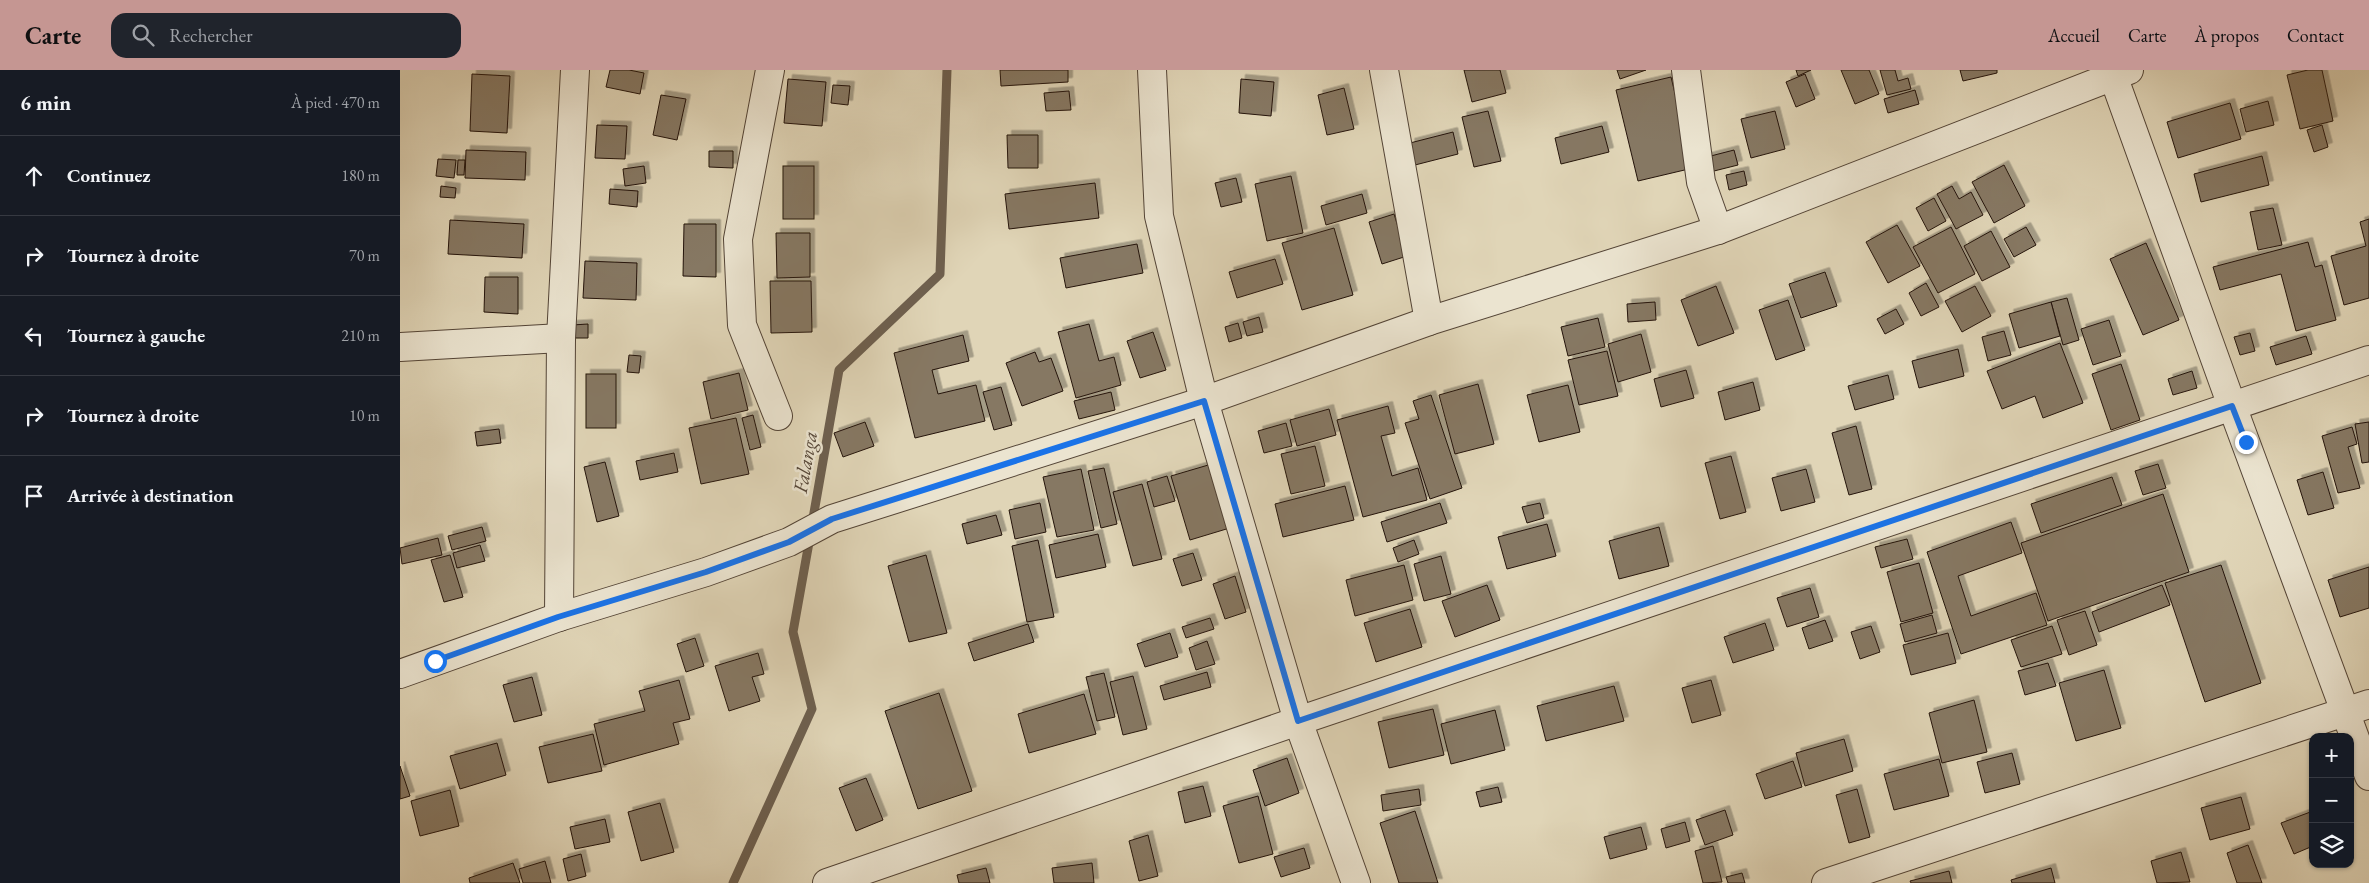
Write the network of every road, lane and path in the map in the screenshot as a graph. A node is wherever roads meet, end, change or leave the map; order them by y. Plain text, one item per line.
1 (575, 70) edge
2 (770, 70) edge
3 (1152, 70) edge
4 (1384, 70) edge
5 (1686, 70) edge
6 (2118, 72) edge
7 (1718, 230) junction
8 (1429, 321) junction
9 (561, 338) junction
10 (400, 347) edge
11 (2369, 360) edge
12 (1204, 401) junction
13 (2232, 406) junction
14 (778, 416) dead end
15 (558, 617) junction
16 (400, 674) edge
17 (2358, 708) edge
18 (1298, 721) junction
19 (2369, 776) edge
20 (827, 883) edge
21 (1356, 883) edge
22 (1826, 883) edge

1 - 9 street
2 - 14 street
3 - 12 street
4 - 8 street
5 - 7 street
6 - 7 street
6 - 13 street
7 - 8 street
8 - 12 street
9 - 10 street
9 - 15 street
11 - 13 street
12 - 15 street
12 - 18 street
13 - 17 street
13 - 18 street
15 - 16 street
17 - 19 street
17 - 22 street
18 - 20 street
18 - 21 street

